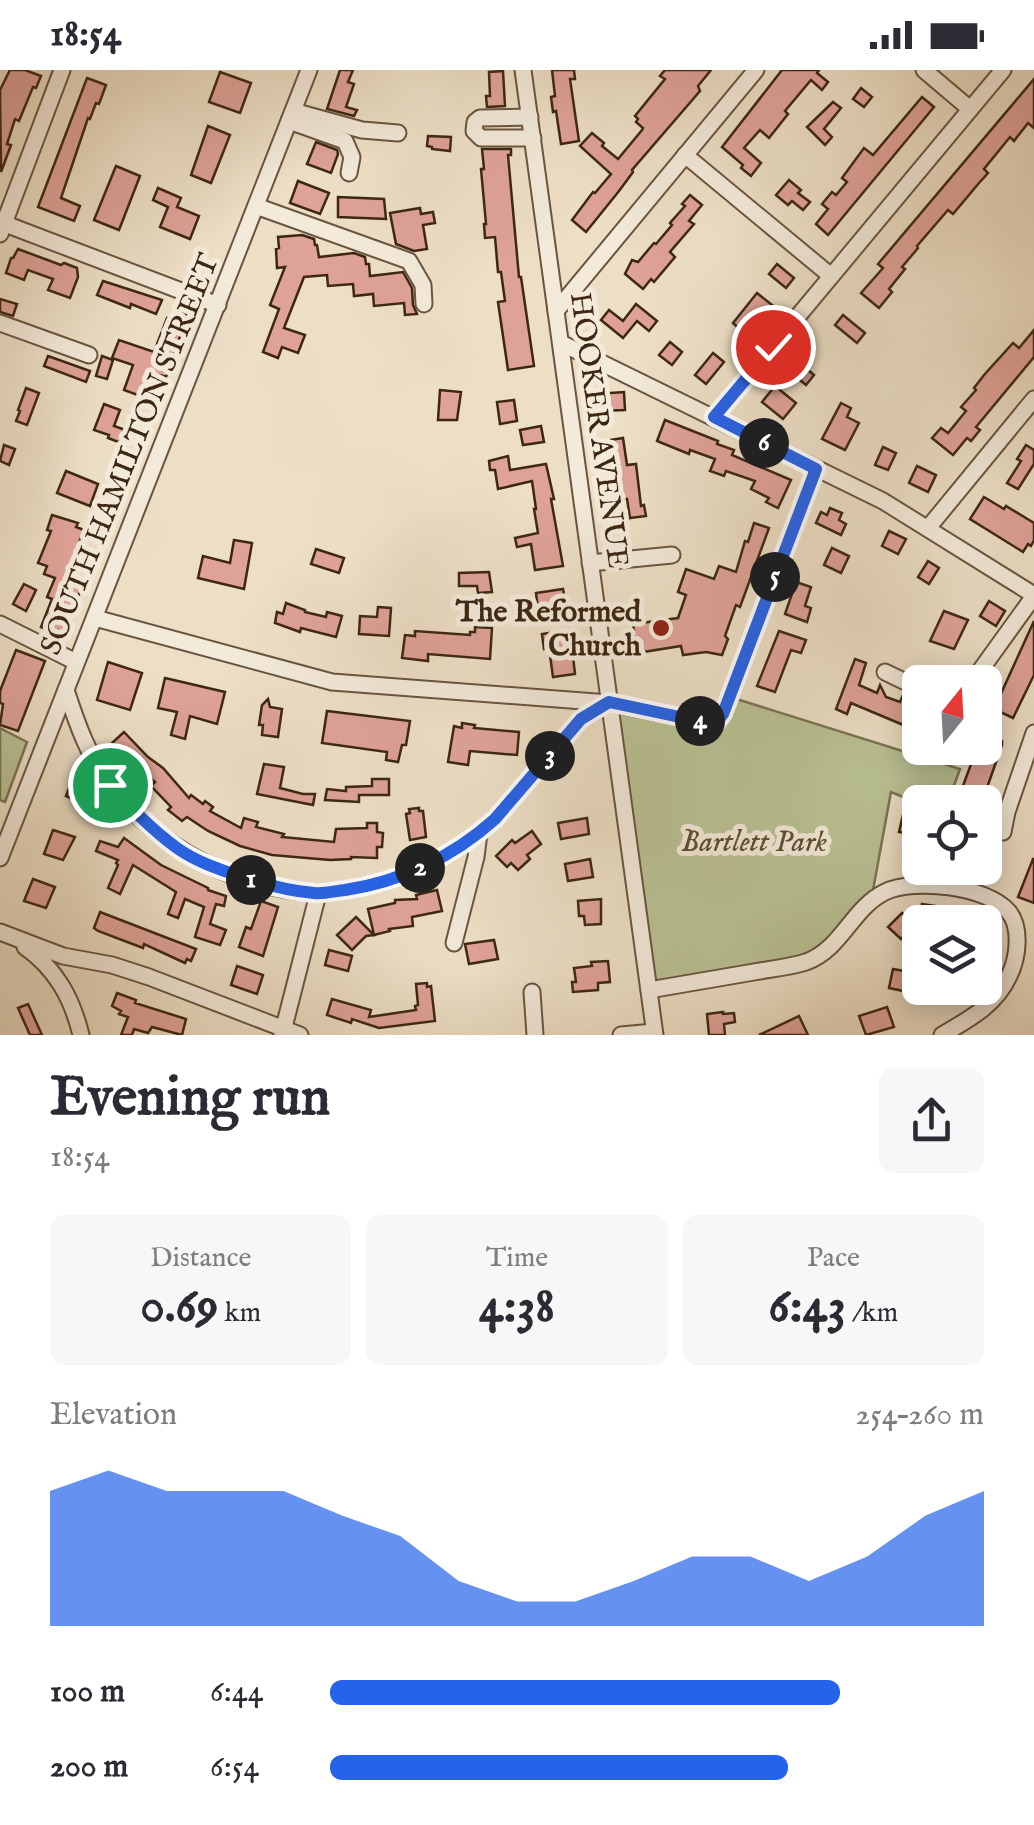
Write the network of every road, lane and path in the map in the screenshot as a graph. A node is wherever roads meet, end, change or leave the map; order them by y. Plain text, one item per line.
1 (62, 70) edge
2 (309, 70) edge
3 (524, 70) edge
4 (756, 70) edge
5 (924, 70) edge
6 (1002, 70) edge
7 (970, 108) junction
8 (291, 116) junction
9 (530, 118) junction
10 (398, 133) dead end
11 (533, 138) junction
12 (685, 155) junction
13 (349, 173) dead end
14 (256, 206) junction
15 (1, 226) edge
16 (832, 276) junction
17 (424, 304) dead end
18 (218, 305) junction
19 (556, 311) junction
20 (0, 323) edge
21 (560, 343) junction
22 (89, 355) dead end
23 (1034, 399) edge
24 (714, 417) junction
25 (816, 469) junction
26 (928, 528) junction
27 (672, 554) dead end
28 (590, 563) junction
29 (1034, 596) edge
30 (95, 618) junction
31 (0, 624) edge
32 (76, 662) junction
33 (984, 665) edge
34 (885, 672) dead end
35 (902, 680) edge
36 (66, 690) junction
37 (609, 702) junction
38 (1034, 733) edge
39 (7, 821) edge
40 (1004, 832) dead end
41 (479, 833) junction
42 (0, 858) edge
43 (318, 894) junction
44 (2, 932) edge
45 (454, 943) dead end
46 (648, 990) junction
47 (532, 992) dead end
48 (282, 1032) edge
49 (654, 1034) edge
50 (81, 1035) edge
51 (300, 1035) edge
52 (535, 1035) edge
53 (621, 1035) edge
54 (942, 1035) edge

1 - 15 street
2 - 8 street, SOUTH HAMILTON STREET
3 - 9 street, HOOKER AVENUE
4 - 12 street
5 - 7 street
6 - 7 street
7 - 16 street
8 - 10 street
8 - 13 street
8 - 14 street, SOUTH HAMILTON STREET
9 - 11 street, HOOKER AVENUE
9 - 11 street
11 - 19 street, HOOKER AVENUE
12 - 16 street
12 - 19 street
14 - 17 street
14 - 18 street, SOUTH HAMILTON STREET
15 - 18 street
16 - 24 street
18 - 30 street, SOUTH HAMILTON STREET
19 - 21 street, HOOKER AVENUE
20 - 22 street
21 - 24 street
21 - 28 street, HOOKER AVENUE
23 - 26 street
24 - 25 street
25 - 26 street
25 - 37 street
26 - 29 street
27 - 28 street
28 - 37 street, HOOKER AVENUE
29 - 33 street
30 - 32 street, SOUTH HAMILTON STREET
30 - 37 street
31 - 32 street
32 - 36 street, SOUTH HAMILTON STREET
34 - 35 street
36 - 39 street, SOUTH HAMILTON STREET
36 - 43 street
37 - 41 street
37 - 46 street, HOOKER AVENUE
38 - 40 street
39 - 42 street, SOUTH HAMILTON STREET
41 - 43 street
41 - 45 street
43 - 48 street
44 - 48 street
44 - 50 street
46 - 49 street, HOOKER AVENUE
46 - 54 street
47 - 52 street
48 - 51 street
49 - 53 street

